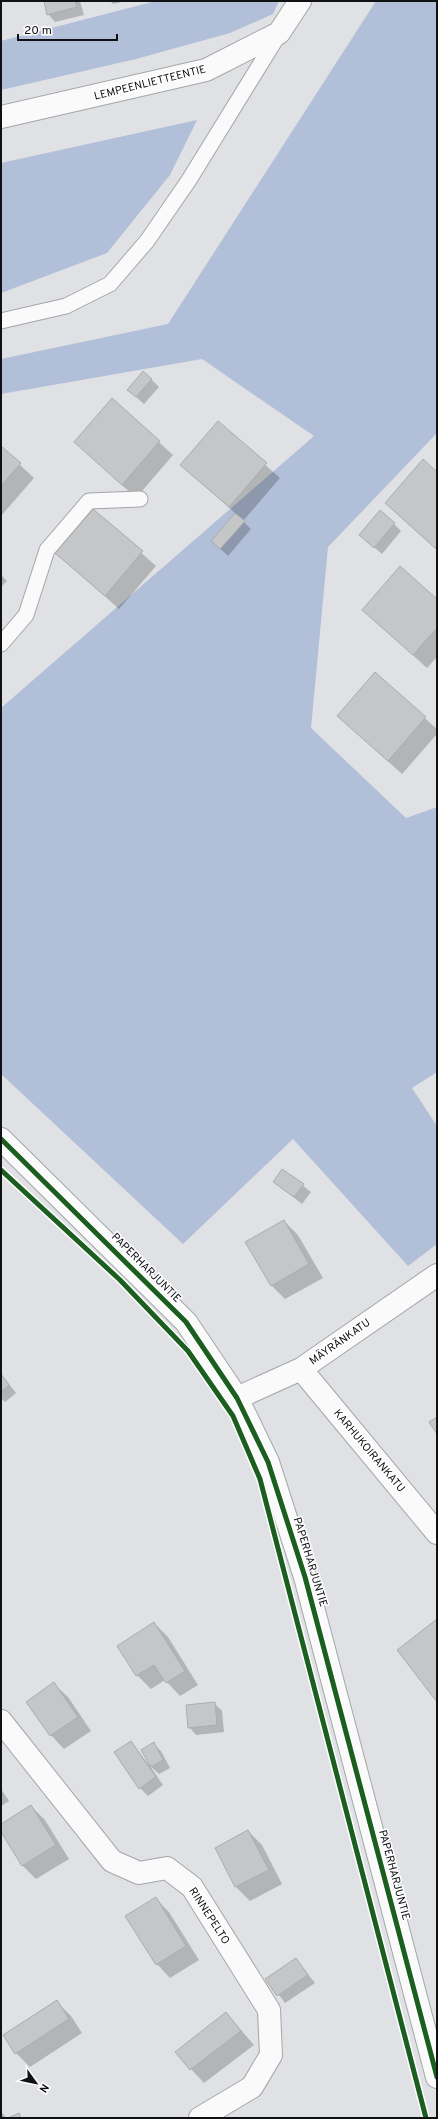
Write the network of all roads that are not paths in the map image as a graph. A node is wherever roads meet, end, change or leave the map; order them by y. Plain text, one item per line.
1 (300, 1) edge
2 (279, 34) junction
3 (1, 117) edge
4 (1, 321) edge
5 (140, 499) dead end
6 (1, 644) edge
7 (1, 1139) edge
8 (437, 1275) edge
9 (301, 1369) junction
10 (237, 1398) junction
11 (437, 1533) edge
12 (1, 1721) edge
13 (437, 2077) edge
14 (200, 2118) edge

1 - 2 street
2 - 3 street, LEMPEENLIETTEENTIE
2 - 4 lane
5 - 6 lane
7 - 10 street, PAPERHARJUNTIE
8 - 9 street, MÄYRÄNKATU
9 - 10 street, MÄYRÄNKATU
9 - 11 street, KARHUKOIRANKATU
10 - 13 street, PAPERHARJUNTIE
12 - 14 street, RINNEPELTO

